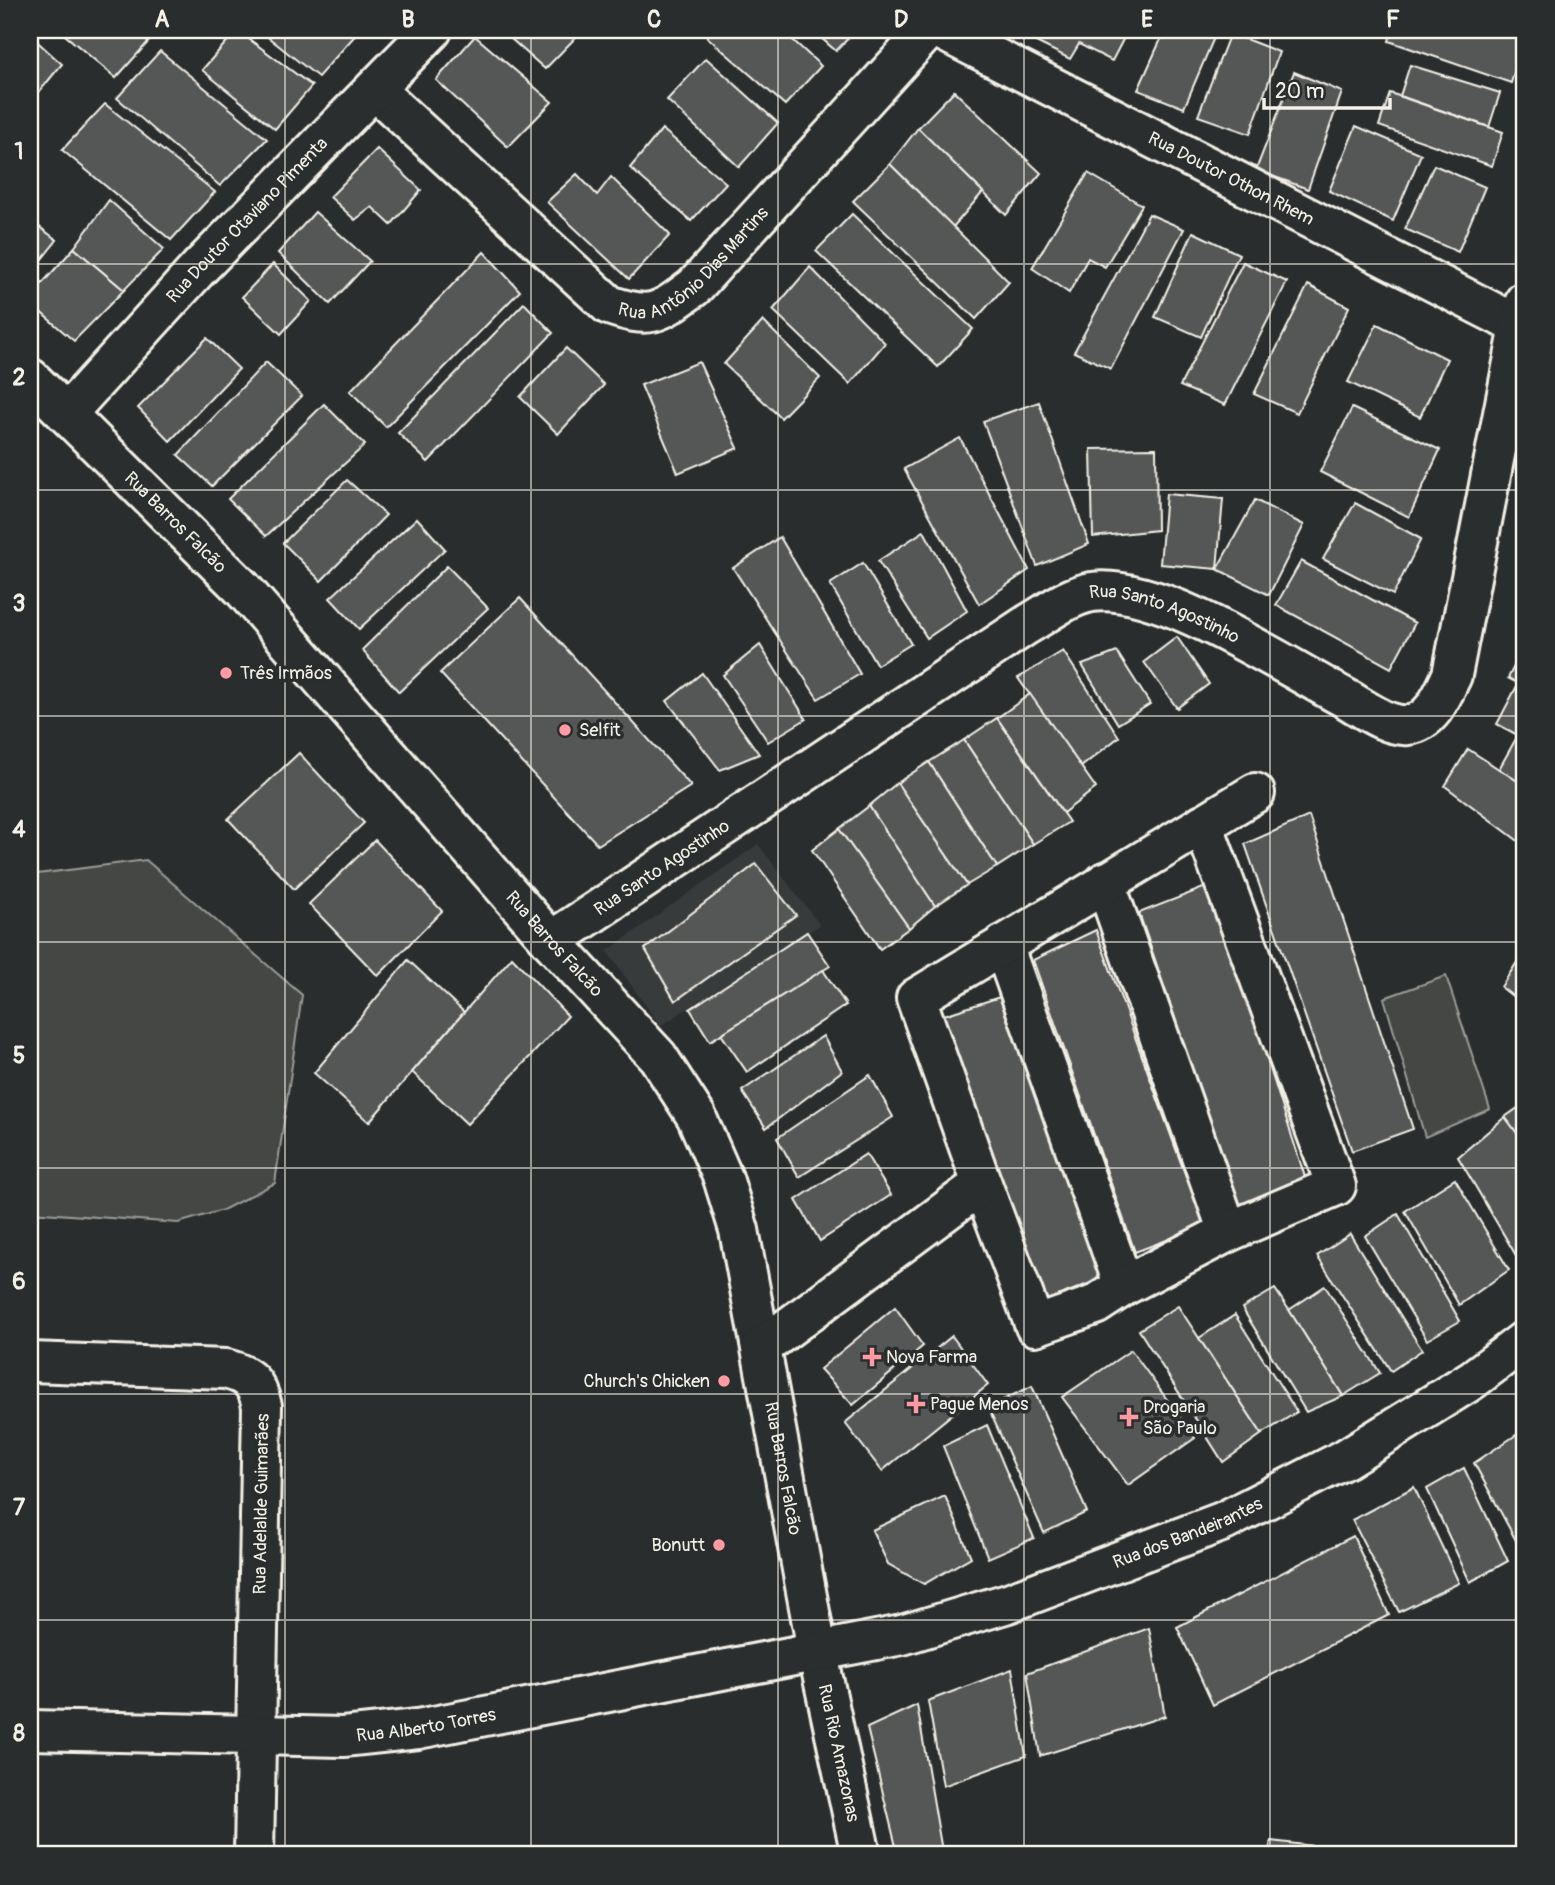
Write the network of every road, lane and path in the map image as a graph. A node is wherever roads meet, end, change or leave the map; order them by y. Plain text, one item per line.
1 (432, 30) edge
2 (928, 30) edge
3 (941, 30) edge
4 (375, 90) junction
5 (1523, 314) edge
6 (30, 378) edge
7 (67, 413) junction
8 (1255, 793) dead end
9 (1203, 824) junction
10 (1105, 882) junction
11 (551, 941) junction
12 (1003, 945) junction
13 (982, 1184) junction
14 (1228, 1232) junction
15 (1124, 1286) junction
16 (1525, 1340) edge
17 (762, 1347) junction
18 (30, 1362) edge
19 (817, 1650) junction
20 (30, 1730) edge
21 (258, 1734) junction
22 (254, 1855) edge
23 (861, 1855) edge

1 - 4 street, Rua Doutor Otaviano Pimenta
2 - 4 street, Rua Antônio Dias Martins
3 - 5 street, Rua Doutor Othon Rhem
4 - 7 street, Rua Doutor Otaviano Pimenta
5 - 11 street, Rua Santo Agostinho
6 - 7 street, Rua Barros Falcão
7 - 11 street, Rua Barros Falcão
8 - 9 street
9 - 10 street
9 - 14 street
10 - 12 street
10 - 14 street
11 - 17 street, Rua Barros Falcão
12 - 13 street
12 - 15 street
13 - 15 street
13 - 17 street
14 - 15 street
16 - 19 street, Rua dos Bandeirantes
17 - 19 street, Rua Barros Falcão
18 - 21 street, Rua Adelalde Guimarães
19 - 21 street, Rua Alberto Torres
19 - 23 street, Rua Rio Amazonas
20 - 21 street, Rua Alberto Torres
21 - 22 street, Rua Adelalde Guimarães

